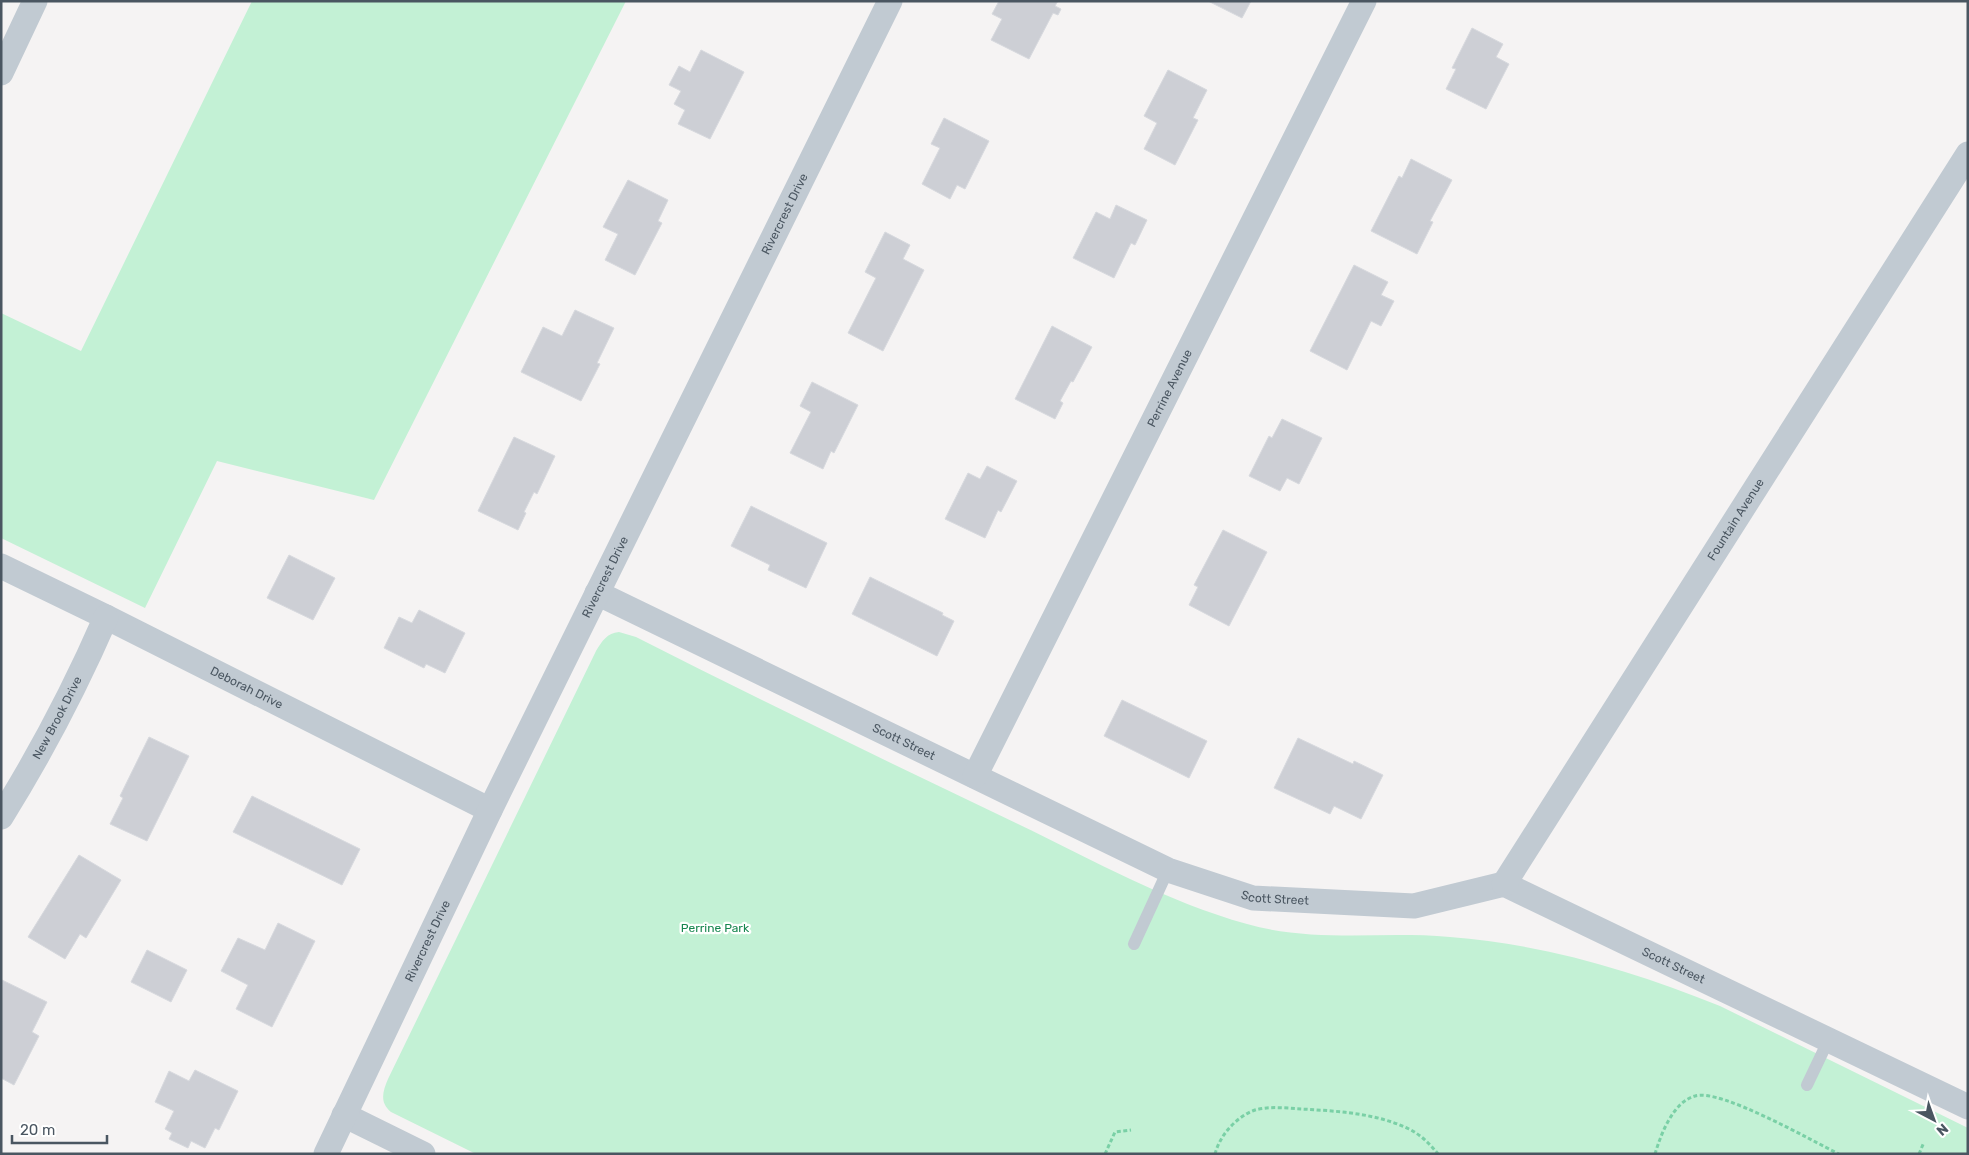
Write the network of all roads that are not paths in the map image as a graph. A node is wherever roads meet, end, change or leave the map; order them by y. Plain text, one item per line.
1 (35, 1) edge
2 (890, 1) edge
3 (1364, 1) edge
4 (1, 73) edge
5 (1968, 154) edge
6 (1, 566) edge
7 (598, 593) junction
8 (106, 617) junction
9 (975, 776) junction
10 (490, 810) junction
11 (1, 817) edge
12 (1168, 870) junction
13 (1504, 884) junction
14 (1134, 944) dead end
15 (1828, 1041) junction
16 (1807, 1085) dead end
17 (1968, 1107) edge
18 (344, 1115) junction
19 (326, 1154) edge
20 (423, 1154) edge

1 - 4 street
2 - 7 street, Rivercrest Drive
3 - 9 street, Perrine Avenue
5 - 13 street, Fountain Avenue
6 - 8 street, Deborah Drive
7 - 9 street, Scott Street
7 - 10 street, Rivercrest Drive
8 - 10 street, Deborah Drive
8 - 11 street, New Brook Drive
9 - 12 street, Scott Street
10 - 18 street, Rivercrest Drive
12 - 13 street, Scott Street
12 - 14 lane
13 - 15 street, Scott Street
15 - 16 lane
15 - 17 street, Scott Street
18 - 19 street, Rivercrest Drive
18 - 20 street

